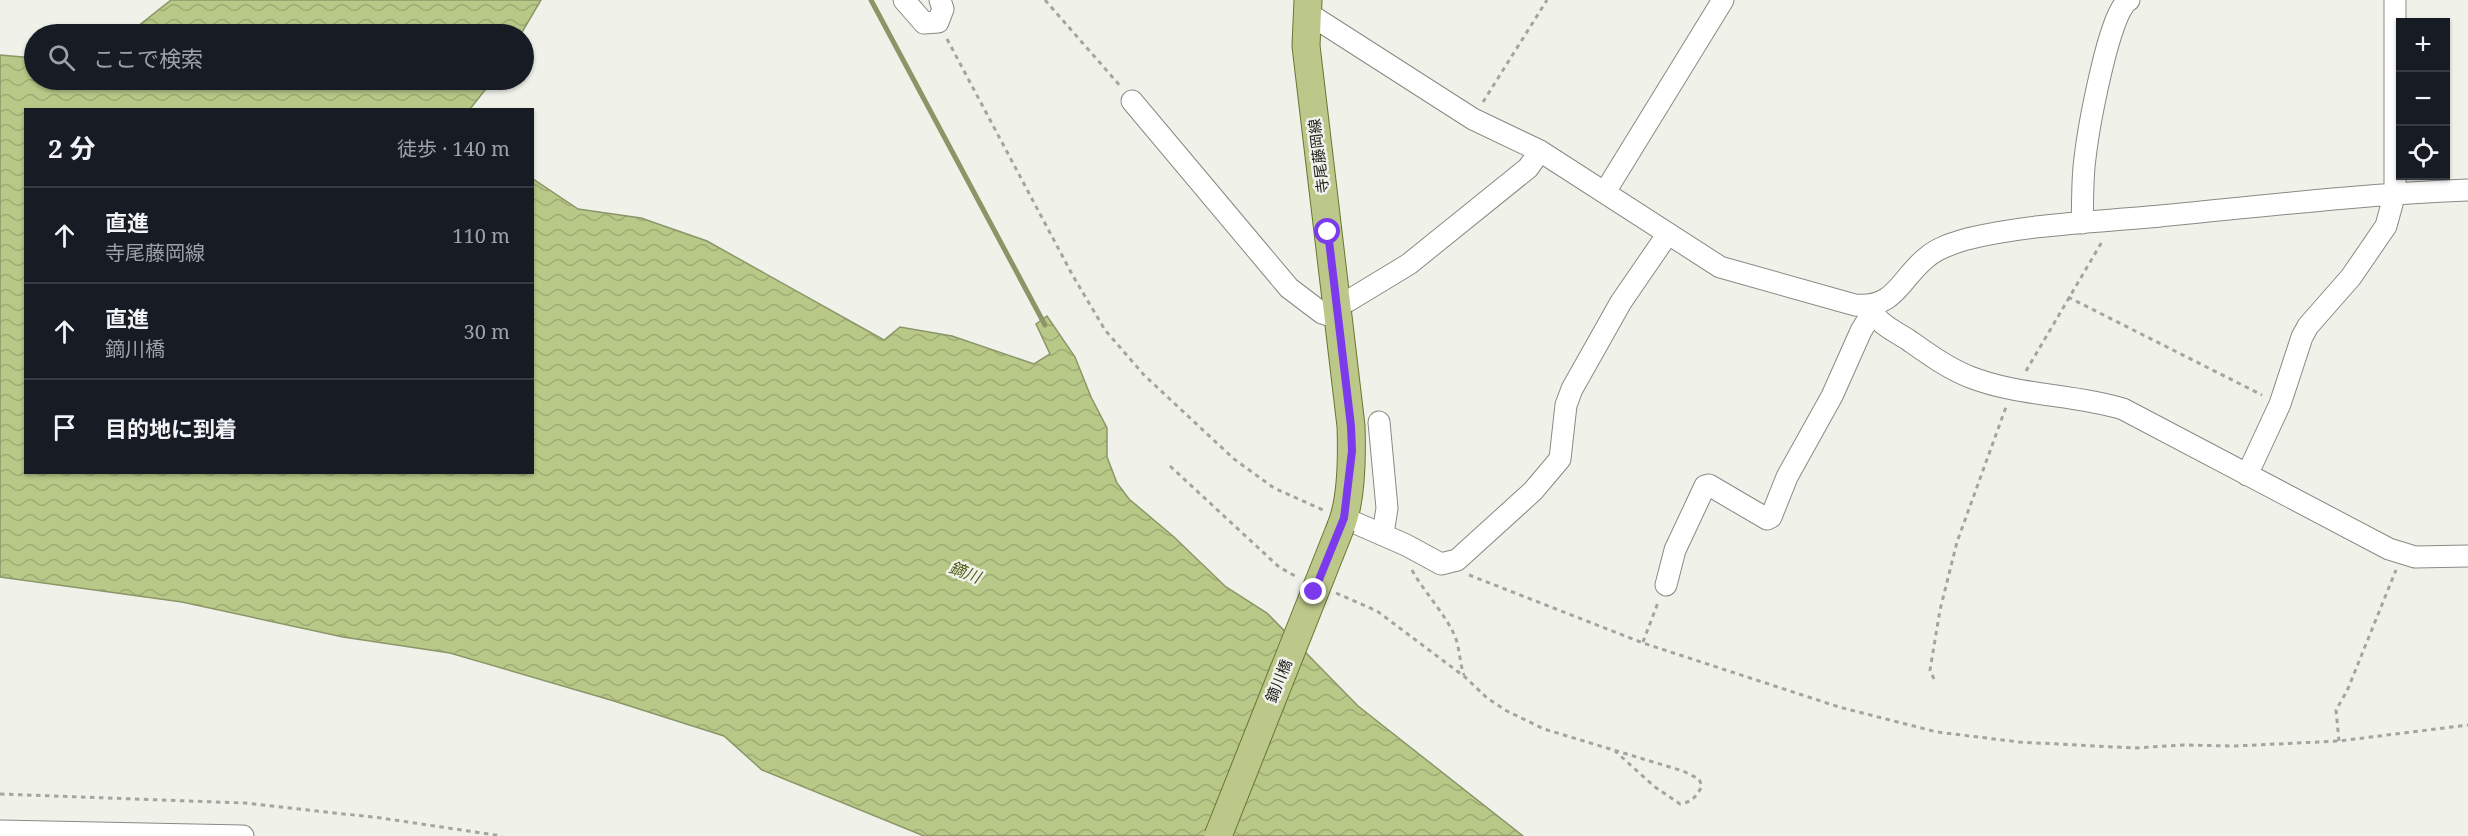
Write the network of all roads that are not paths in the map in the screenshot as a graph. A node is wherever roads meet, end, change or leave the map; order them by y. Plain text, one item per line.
1 (904, 0) edge
2 (940, 0) edge
3 (1723, 0) edge
4 (2129, 0) edge
5 (2395, 0) edge
6 (1307, 6) edge
7 (1132, 101) road end
8 (1540, 151) junction
9 (2468, 190) edge
10 (1605, 192) junction
11 (2395, 193) junction
12 (2082, 223) junction
13 (1668, 235) junction
14 (1338, 310) junction
15 (1871, 310) junction
16 (1379, 422) dead end
17 (2247, 475) junction
18 (1342, 522) junction
19 (1383, 534) junction
20 (2468, 556) edge
21 (1666, 585) dead end
22 (0, 831) edge
23 (128, 835) edge
24 (243, 836) edge
25 (1218, 836) edge

1 - 2 street
3 - 10 street
4 - 12 street
5 - 11 street
6 - 8 street
6 - 14 main road, 寺尾藤岡線
7 - 14 street
8 - 10 street
8 - 14 street
9 - 11 street
10 - 13 street
11 - 12 street
11 - 17 street
12 - 15 street
13 - 15 street
13 - 19 street
14 - 18 main road, 寺尾藤岡線
15 - 17 street
15 - 21 street
16 - 19 street
17 - 20 street
18 - 19 street
18 - 25 main road, 鏑川橋, bridge
22 - 23 street
23 - 24 street

